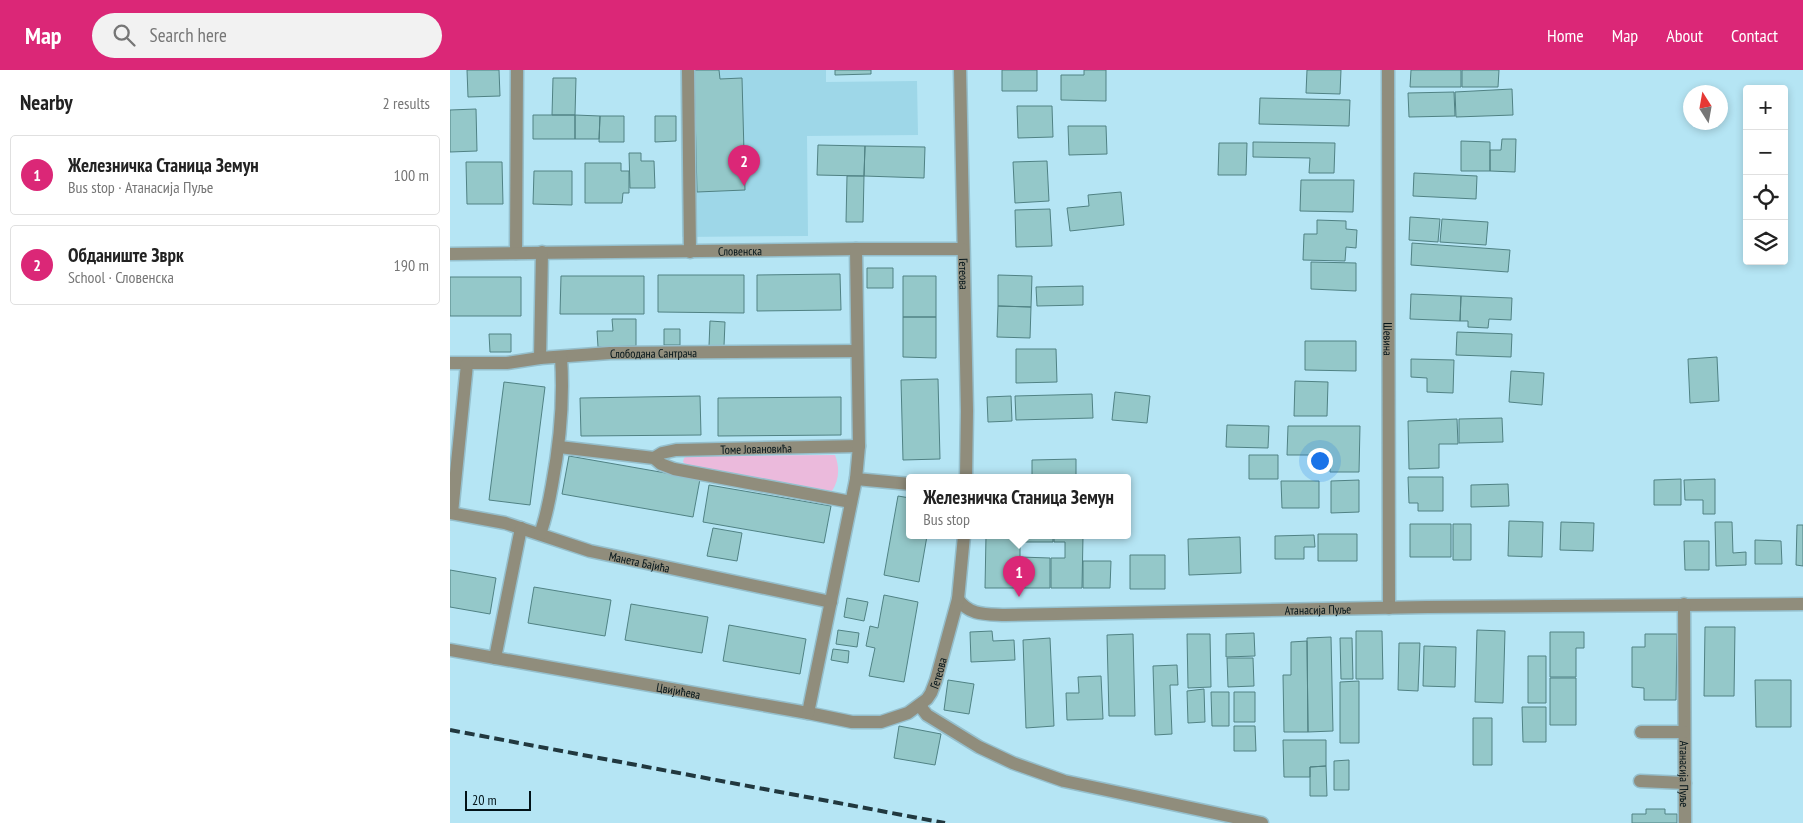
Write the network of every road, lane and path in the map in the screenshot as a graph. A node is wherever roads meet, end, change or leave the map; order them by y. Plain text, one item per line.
1 (517, 70) edge
2 (688, 70) edge
3 (960, 70) edge
4 (1388, 70) edge
5 (856, 249) junction
6 (963, 250) junction
7 (542, 252) junction
8 (690, 252) junction
9 (516, 253) junction
10 (450, 254) edge
11 (857, 351) junction
12 (561, 357) junction
13 (540, 358) junction
14 (450, 363) edge
15 (468, 364) junction
16 (859, 446) junction
17 (559, 447) junction
18 (654, 458) junction
19 (966, 474) edge
20 (856, 480) junction
21 (906, 484) edge
22 (851, 502) junction
23 (451, 513) edge
24 (521, 528) junction
25 (540, 534) junction
26 (964, 539) edge
27 (958, 599) junction
28 (831, 602) junction
29 (1684, 604) junction
30 (1803, 604) edge
31 (1389, 608) junction
32 (450, 650) edge
33 (495, 658) junction
34 (920, 706) junction
35 (808, 713) junction
36 (908, 713) joint
37 (1641, 732) dead end
38 (1684, 732) junction
39 (1640, 781) dead end
40 (1685, 783) junction
41 (1262, 823) edge
42 (1685, 823) edge

1 - 9 street
2 - 8 street
3 - 6 street, Гетеова
4 - 31 street, Шевина
5 - 6 street, Словенска
5 - 8 street, Словенска
5 - 11 street
6 - 19 street, Гетеова
7 - 8 street, Словенска
7 - 9 street, Словенска
7 - 13 street
9 - 10 street, Словенска
11 - 12 street, Слободана Сантрача
11 - 16 street
12 - 13 street, Слободана Сантрача
12 - 17 street
13 - 15 street, Слободана Сантрача
14 - 15 street, Слободана Сантрача
15 - 23 street
16 - 18 street, Томе Јовановића
16 - 20 street
17 - 18 street, Томе Јовановића
17 - 25 street
18 - 22 street, Томе Јовановића
20 - 21 street
20 - 22 street
22 - 28 street
23 - 24 street, Манета Бајића
24 - 25 street, Манета Бајића
24 - 33 street
25 - 28 street, Манета Бајића
26 - 27 street, Гетеова
27 - 31 street, Атанасија Пуље
27 - 34 street, Гетеова
28 - 35 street
29 - 30 street, Атанасија Пуље
29 - 31 street, Атанасија Пуље
29 - 38 street, Атанасија Пуље
32 - 33 street, Цвијићева
33 - 35 street, Цвијићева
34 - 36 street, Гетеова
34 - 41 street
35 - 36 street, Цвијићева
37 - 38 street
38 - 40 street, Атанасија Пуље
39 - 40 street
40 - 42 street, Атанасија Пуље

